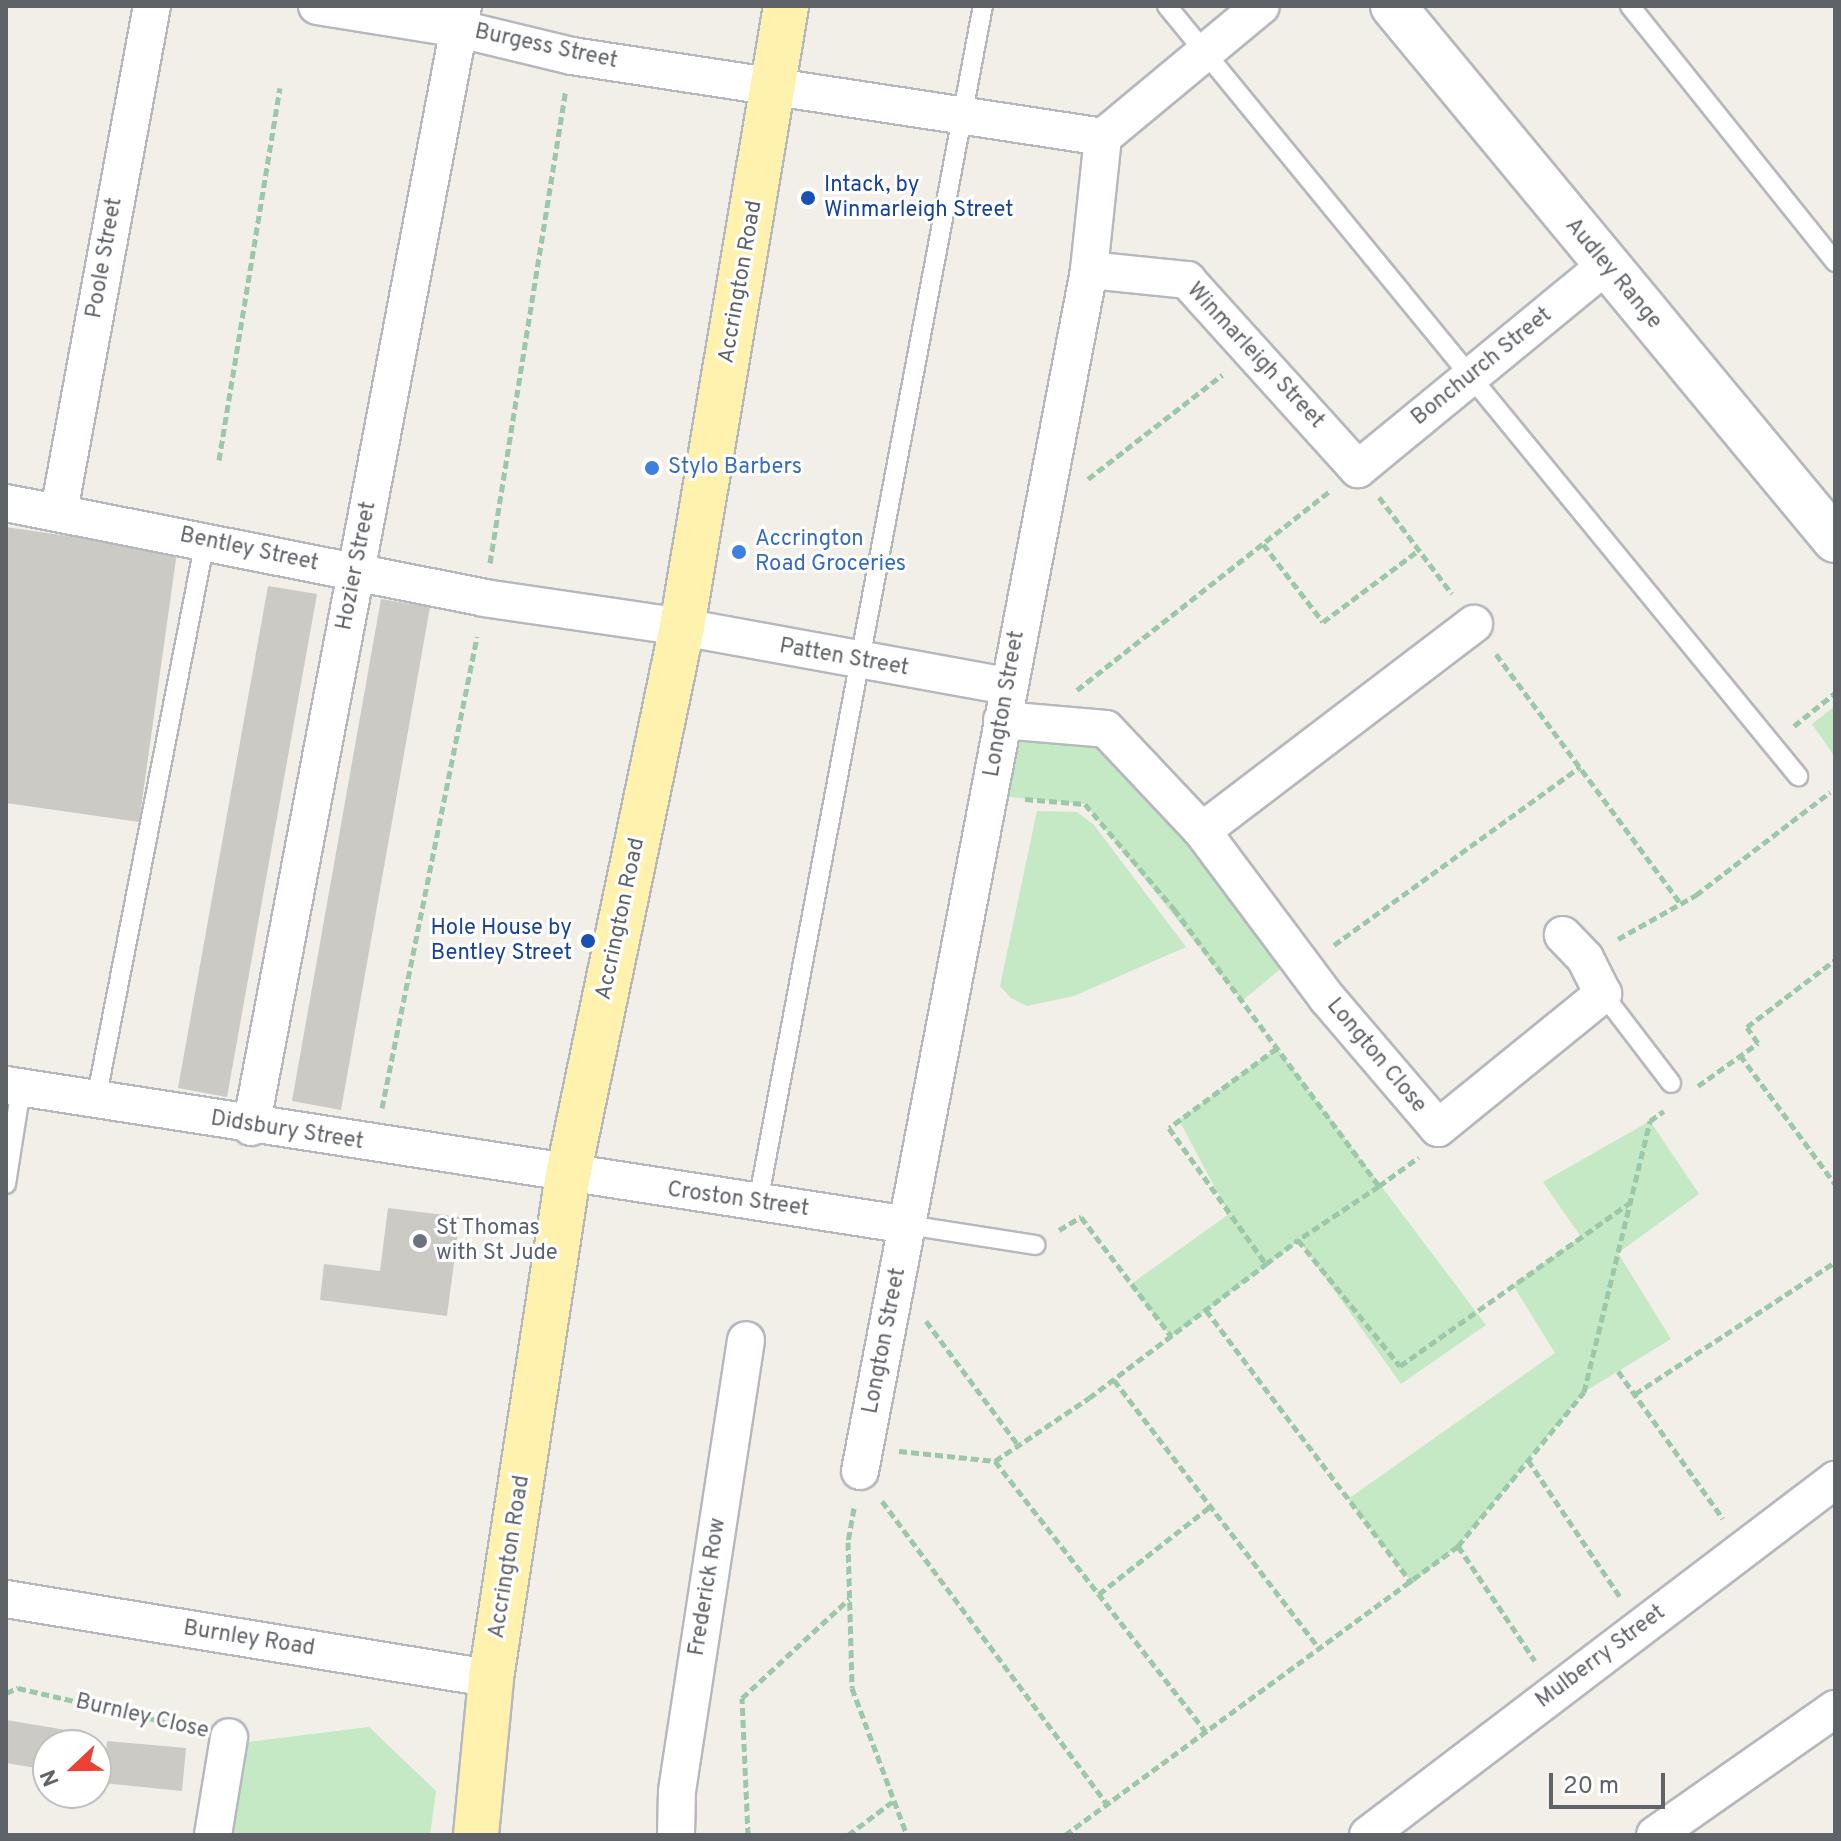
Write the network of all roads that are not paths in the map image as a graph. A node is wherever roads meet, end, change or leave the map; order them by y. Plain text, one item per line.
1 (152, 6) edge
2 (317, 6) edge
3 (786, 6) edge
4 (983, 6) edge
5 (1167, 6) edge
6 (1261, 6) edge
7 (1393, 6) edge
8 (1630, 6) edge
9 (462, 18) edge
10 (1205, 52) junction
11 (775, 86) junction
12 (962, 112) junction
13 (1103, 137) junction
14 (1835, 262) edge
15 (1606, 265) junction
16 (1089, 270) junction
17 (1469, 377) junction
18 (1358, 469) joint
19 (6, 503) edge
20 (59, 511) junction
21 (1835, 540) edge
22 (205, 541) junction
23 (356, 571) junction
24 (1474, 624) road end
25 (682, 627) junction
26 (858, 662) junction
27 (1015, 710) junction
28 (1798, 776) dead end
29 (1202, 831) junction
30 (1574, 946) road end
31 (1603, 994) junction
32 (1671, 1083) dead end
33 (13, 1086) edge
34 (96, 1100) junction
35 (251, 1127) junction
36 (568, 1175) junction
37 (6, 1184) edge
38 (758, 1202) junction
39 (908, 1225) junction
40 (1035, 1245) road end
41 (746, 1340) dead end
42 (862, 1459) road end
43 (1835, 1480) edge
44 (6, 1599) edge
45 (491, 1678) junction
46 (1835, 1709) edge
47 (229, 1737) road end
48 (213, 1835) edge
49 (476, 1835) edge
50 (676, 1835) edge
51 (1368, 1835) edge
52 (1655, 1835) edge

1 - 20 street, Poole Street
2 - 9 street, Burgess Street
3 - 11 main road, Accrington Road
4 - 12 lane
5 - 10 lane
6 - 10 street
7 - 15 street, Audley Range
8 - 14 lane
9 - 11 street, Burgess Street
9 - 23 street, Hozier Street
10 - 13 street
10 - 17 lane
11 - 12 street
11 - 25 main road, Accrington Road
12 - 13 street
12 - 26 lane
13 - 16 street, Longton Street
15 - 17 street, Bonchurch Street
15 - 21 street, Audley Range
16 - 18 street, Winmarleigh Street
16 - 27 street, Longton Street
17 - 18 street, Bonchurch Street
17 - 28 lane
19 - 20 street, Bentley Street
20 - 22 street, Bentley Street
22 - 23 street, Bentley Street
22 - 34 lane
23 - 25 street, Bentley Street
23 - 35 street, Hozier Street
24 - 29 street
25 - 26 street, Patten Street
25 - 36 main road, Accrington Road
26 - 27 street, Patten Street
26 - 38 lane
27 - 29 street, Longton Close
27 - 39 street, Longton Street
29 - 31 street, Longton Close
30 - 31 street
31 - 32 lane
33 - 34 street, Didsbury Street
33 - 37 lane
34 - 35 street, Didsbury Street
35 - 36 street, Didsbury Street
36 - 38 street, Croston Street
36 - 45 main road, Accrington Road
38 - 39 street, Croston Street
39 - 40 lane
39 - 42 street, Longton Street
41 - 50 street, Frederick Row
43 - 51 street, Mulberry Street
44 - 45 street, Burnley Road
45 - 49 main road, Accrington Road
46 - 52 street
47 - 48 street, Burnley Close

